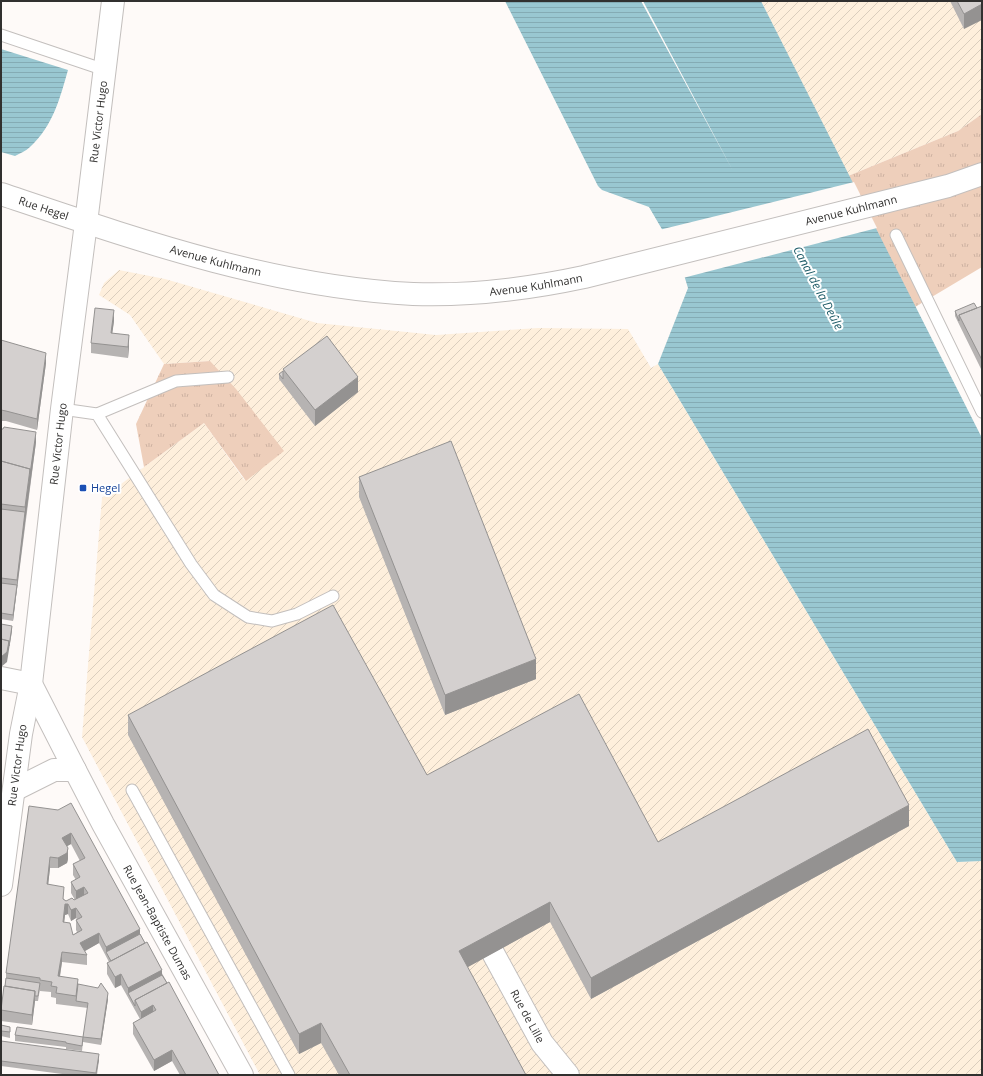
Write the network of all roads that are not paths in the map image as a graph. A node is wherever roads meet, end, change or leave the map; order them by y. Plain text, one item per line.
1 (113, 1) edge
2 (1, 36) edge
3 (105, 70) junction
4 (978, 176) edge
5 (1, 194) edge
6 (86, 223) junction
7 (896, 236) dead end
8 (228, 377) dead end
9 (62, 409) junction
10 (982, 412) edge
11 (97, 414) junction
12 (333, 596) dead end
13 (1, 678) edge
14 (30, 684) junction
15 (75, 770) junction
16 (14, 790) junction
17 (132, 790) dead end
18 (1, 886) edge
19 (493, 953) edge
20 (242, 1075) edge
21 (289, 1075) edge
22 (568, 1075) edge

1 - 3 street, Rue Victor Hugo
2 - 3 lane
3 - 6 street, Rue Victor Hugo
4 - 6 street, Avenue Kuhlmann
5 - 6 street, Rue Hegel
6 - 9 street, Rue Victor Hugo
7 - 10 lane
8 - 11 lane
9 - 11 lane
9 - 14 street, Rue Victor Hugo
11 - 12 lane
13 - 14 street
14 - 15 street, Rue Jean-Baptiste Dumas
14 - 16 street, Rue Victor Hugo
15 - 16 street
15 - 20 street, Rue Jean-Baptiste Dumas
16 - 18 street, Rue Victor Hugo
17 - 21 lane
19 - 22 street, Rue de Lille

